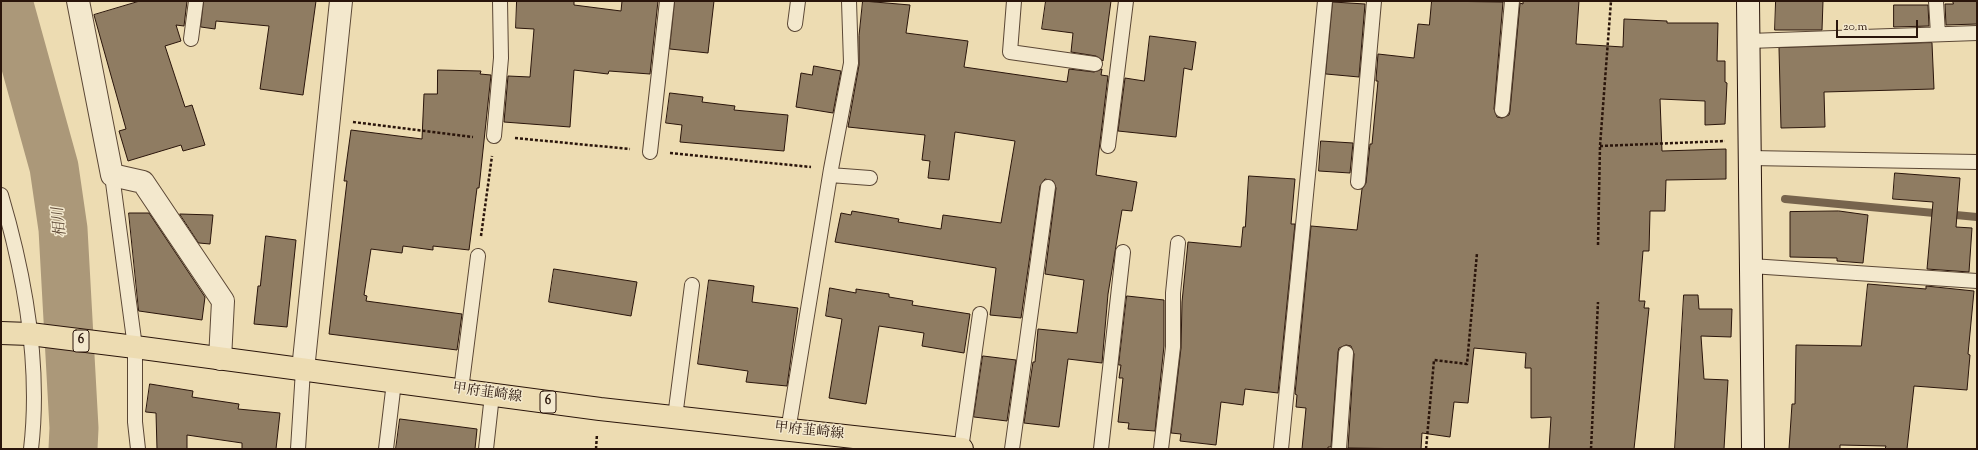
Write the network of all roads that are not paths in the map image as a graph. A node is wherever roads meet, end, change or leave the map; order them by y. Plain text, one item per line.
1 (78, 1) edge
2 (196, 1) edge
3 (341, 1) edge
4 (500, 1) edge
5 (667, 1) edge
6 (798, 1) edge
7 (849, 1) edge
8 (1014, 1) edge
9 (1126, 1) edge
10 (1325, 1) edge
11 (1374, 1) edge
12 (1512, 1) edge
13 (1748, 1) edge
14 (1936, 1) edge
15 (795, 24) dead end
16 (1977, 33) edge
17 (1938, 34) junction
18 (191, 39) dead end
19 (1749, 41) junction
20 (1095, 64) dead end
21 (1502, 110) dead end
22 (494, 138) road end
23 (1108, 146) dead end
24 (1750, 149) junction
25 (650, 152) dead end
26 (1977, 162) edge
27 (830, 174) junction
28 (112, 175) junction
29 (870, 178) dead end
30 (1358, 182) dead end
31 (1048, 187) dead end
32 (1, 195) edge
33 (1178, 243) dead end
34 (1123, 252) dead end
35 (478, 256) road end
36 (1751, 266) junction
37 (1977, 281) edge
38 (692, 285) dead end
39 (980, 314) dead end
40 (1, 333) edge
41 (30, 334) junction
42 (134, 347) junction
43 (1346, 352) dead end
44 (220, 359) junction
45 (303, 370) junction
46 (394, 382) junction
47 (461, 390) junction
48 (492, 395) junction
49 (675, 417) junction
50 (788, 431) junction
51 (907, 446) edge
52 (31, 449) edge
53 (138, 449) edge
54 (298, 449) edge
55 (386, 449) edge
56 (486, 449) edge
57 (962, 449) edge
58 (1012, 449) edge
59 (1100, 449) edge
60 (1161, 449) edge
61 (1281, 449) edge
62 (1339, 449) edge
63 (1753, 449) edge

1 - 28 street
2 - 18 lane
3 - 45 street
4 - 22 lane
5 - 25 lane
6 - 15 lane
7 - 27 lane
8 - 20 lane
9 - 23 lane
10 - 61 lane
11 - 30 lane
12 - 21 lane
13 - 19 street
14 - 17 lane
16 - 17 lane
17 - 19 lane
19 - 24 street
24 - 26 lane
24 - 36 street
27 - 29 lane
27 - 50 lane
28 - 42 lane
28 - 44 street
31 - 58 lane
32 - 41 lane
33 - 60 lane
34 - 59 lane
35 - 47 lane
36 - 37 lane
36 - 63 street
38 - 49 lane
39 - 57 lane
40 - 41 main road, 6
41 - 42 main road, 6
41 - 52 lane
42 - 44 main road, 甲府韮崎線 / 6
42 - 53 lane
43 - 62 lane
44 - 45 main road, 甲府韮崎線 / 6
45 - 46 main road, 甲府韮崎線 / 6
45 - 54 lane
46 - 47 main road, 甲府韮崎線 / 6
46 - 55 lane
47 - 48 main road, 甲府韮崎線 / 6
48 - 49 main road, 甲府韮崎線 / 6
48 - 56 lane
49 - 50 main road, 甲府韮崎線 / 6
50 - 51 main road, 甲府韮崎線 / 6
51 - 57 main road, 甲府韮崎線 / 6

